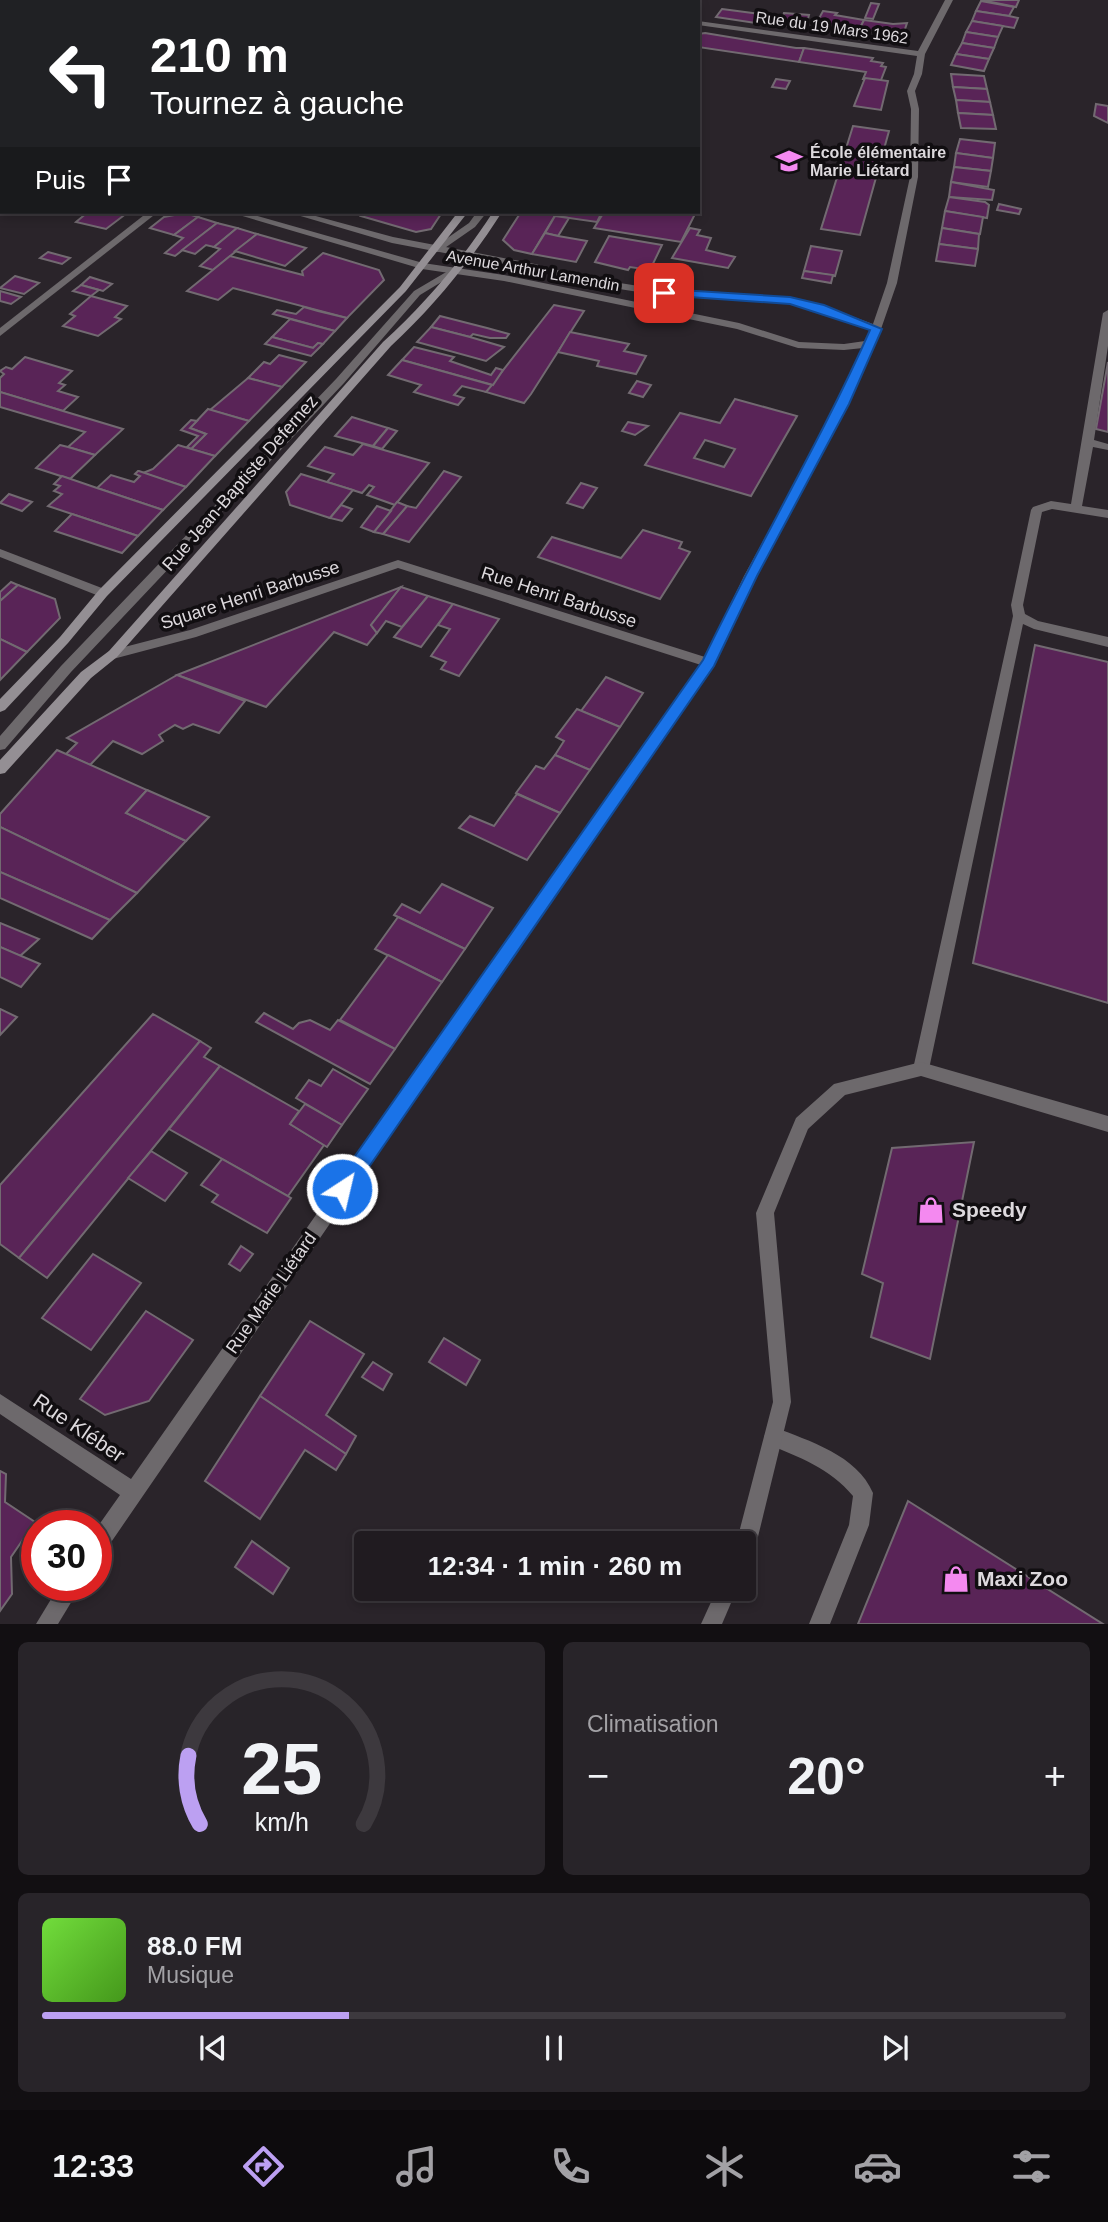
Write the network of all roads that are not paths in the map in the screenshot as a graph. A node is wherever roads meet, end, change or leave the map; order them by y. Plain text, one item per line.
1 (949, 0) edge
2 (700, 23) edge
3 (920, 54) junction
4 (150, 214) edge
5 (241, 214) edge
6 (300, 214) edge
7 (462, 214) edge
8 (480, 214) edge
9 (496, 214) edge
10 (436, 250) junction
11 (468, 255) junction
12 (422, 266) junction
13 (457, 270) junction
14 (1108, 313) edge
15 (876, 329) junction
16 (0, 333) edge
17 (870, 344) junction
18 (1088, 442) junction
19 (1108, 447) edge
20 (1076, 507) junction
21 (1108, 514) edge
22 (0, 553) edge
23 (398, 565) joint
24 (103, 593) junction
25 (1019, 617) junction
26 (1108, 642) edge
27 (113, 654) junction
28 (709, 663) junction
29 (0, 707) edge
30 (0, 746) edge
31 (0, 769) edge
32 (920, 1069) junction
33 (1108, 1124) edge
34 (0, 1403) edge
35 (774, 1437) junction
36 (133, 1492) junction
37 (112, 1523) edge
38 (750, 1531) edge
39 (61, 1601) edge
40 (721, 1601) edge
41 (46, 1623) edge
42 (711, 1623) edge
43 (818, 1623) edge

1 - 3 street, Rue Marie Liétard
2 - 3 street, Rue du 19 Mars 1962
3 - 15 street, Rue Marie Liétard
4 - 16 street
5 - 12 street, Avenue Arthur Lamendin
6 - 10 street
7 - 10 main road, Rue Jean-Baptiste Defernez
8 - 10 street
9 - 11 main road, Rue Jean-Baptiste Defernez
10 - 11 street
10 - 12 main road, Rue Jean-Baptiste Defernez
11 - 13 main road, Rue Jean-Baptiste Defernez
11 - 15 street
12 - 13 street, Avenue Arthur Lamendin
12 - 24 main road, Rue Jean-Baptiste Defernez
13 - 17 street, Avenue Arthur Lamendin
13 - 27 main road, Rue Jean-Baptiste Defernez
13 - 30 street
14 - 18 street
15 - 17 street, Rue Marie Liétard
17 - 28 street, Rue Marie Liétard
18 - 19 street
18 - 20 street
20 - 21 street
20 - 25 street
22 - 24 street
23 - 27 street, Square Henri Barbusse
23 - 28 street, Rue Henri Barbusse
24 - 29 main road, Rue Jean-Baptiste Defernez
25 - 26 street
25 - 32 street
27 - 31 main road, Rue Jean-Baptiste Defernez
28 - 36 street, Rue Marie Liétard
32 - 33 street
32 - 35 street
34 - 36 street, Rue Kléber
35 - 38 street
35 - 43 street
36 - 37 street, Rue Marie Liétard
39 - 41 street
40 - 42 street

